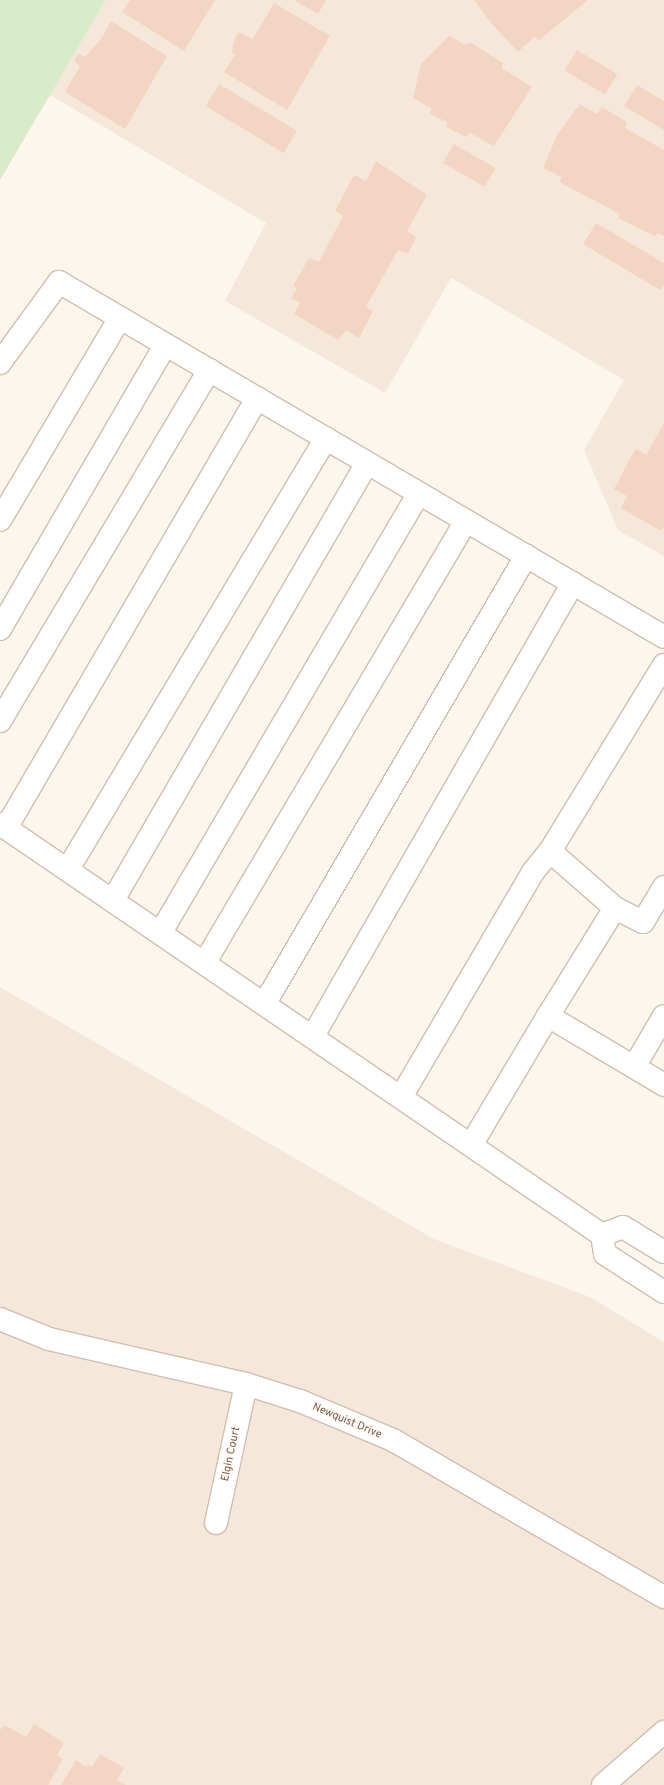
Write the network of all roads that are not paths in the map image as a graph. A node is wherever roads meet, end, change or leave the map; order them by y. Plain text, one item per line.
1 (120, 318) junction
2 (165, 344) junction
3 (0, 363) edge
4 (209, 370) junction
5 (258, 398) junction
6 (326, 438) junction
7 (367, 463) junction
8 (418, 493) junction
9 (0, 520) edge
10 (466, 520) junction
11 (526, 556) junction
12 (573, 584) junction
13 (0, 629) edge
14 (664, 637) edge
15 (664, 665) edge
16 (0, 721) edge
17 (3, 826) edge
18 (550, 851) junction
19 (68, 869) junction
20 (664, 887) edge
21 (113, 900) junction
22 (615, 908) junction
23 (161, 932) junction
24 (205, 962) junction
25 (265, 1003) junction
26 (548, 1016) junction
27 (664, 1016) edge
28 (313, 1036) junction
29 (634, 1067) junction
30 (664, 1085) edge
31 (401, 1097) junction
32 (471, 1145) junction
33 (602, 1235) junction
34 (664, 1252) edge
35 (664, 1292) edge
36 (0, 1319) edge
37 (246, 1384) junction
38 (216, 1523) dead end
39 (664, 1597) edge
40 (664, 1732) edge
41 (603, 1785) edge

1 - 2 street
1 - 3 street
1 - 9 street
2 - 4 street
2 - 13 street
4 - 5 street
4 - 16 street
5 - 6 street
5 - 17 street
6 - 7 street
6 - 19 street
7 - 8 street
7 - 21 street
8 - 10 street
8 - 23 street
10 - 11 street
10 - 24 street
11 - 12 street
11 - 25 street
12 - 14 street
12 - 28 street
15 - 18 street
17 - 19 street
18 - 22 street
18 - 31 street
19 - 21 street
20 - 22 street
21 - 23 street
22 - 26 street
23 - 24 street
24 - 25 street
25 - 28 street
26 - 29 street
26 - 32 street
27 - 29 street
28 - 31 street
29 - 30 street
31 - 32 street
32 - 33 street
33 - 34 street
33 - 35 street
36 - 37 street, Newquist Drive
37 - 38 street, Elgin Court
37 - 39 street, Newquist Drive
40 - 41 street

